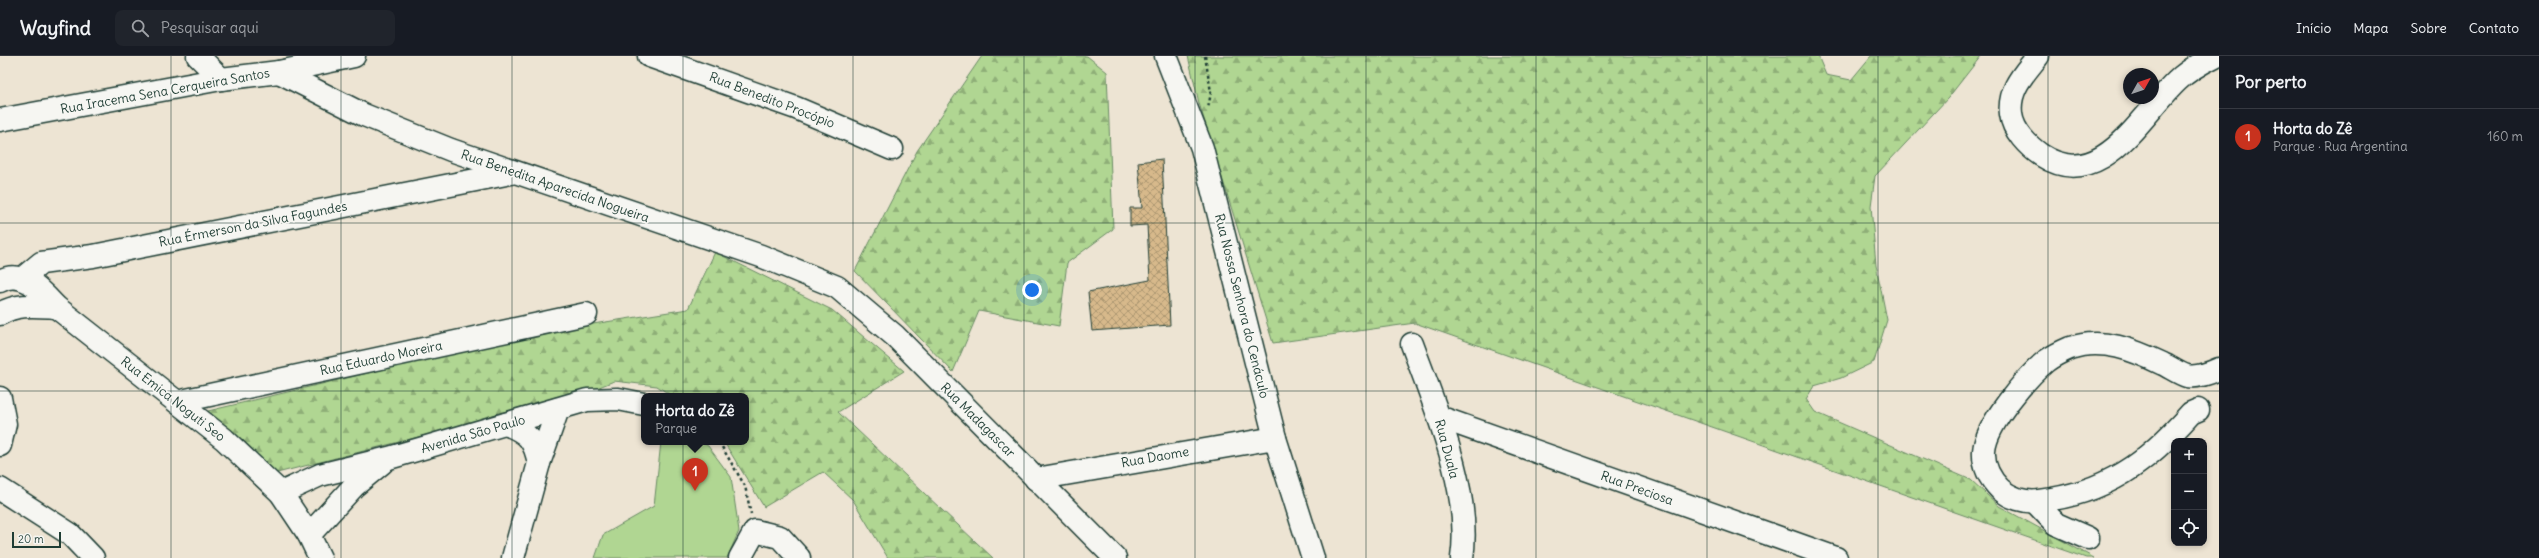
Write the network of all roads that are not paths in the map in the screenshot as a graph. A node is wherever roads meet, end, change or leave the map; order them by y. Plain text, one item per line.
1 (198, 56) edge
2 (354, 56) edge
3 (649, 56) edge
4 (1166, 56) edge
5 (2038, 56) edge
6 (2215, 56) edge
7 (279, 72) junction
8 (221, 79) junction
9 (0, 120) edge
10 (892, 149) dead end
11 (512, 173) junction
12 (22, 278) junction
13 (0, 280) edge
14 (837, 287) joint
15 (56, 307) junction
16 (0, 314) edge
17 (586, 314) dead end
18 (1412, 344) dead end
19 (2219, 369) edge
20 (0, 398) edge
21 (177, 402) junction
22 (641, 403) edge
23 (558, 409) junction
24 (2198, 410) dead end
25 (1439, 417) junction
26 (506, 424) junction
27 (1275, 438) junction
28 (0, 445) edge
29 (389, 458) junction
30 (539, 463) junction
31 (1036, 479) junction
32 (0, 489) edge
33 (281, 493) junction
34 (2035, 502) junction
35 (309, 535) junction
36 (2088, 538) dead end
37 (93, 558) edge
38 (320, 558) edge
39 (513, 558) edge
40 (740, 558) edge
41 (799, 558) edge
42 (1115, 558) edge
43 (1313, 558) edge
44 (1462, 558) edge
45 (1836, 558) edge

1 - 8 street
2 - 7 street, Rua Iracema Sena Cerqueira Santos
3 - 10 street, Rua Benedito Procópio
4 - 27 street, Rua Nossa Senhora do Cenáculo
5 - 6 street
7 - 8 street, Rua Iracema Sena Cerqueira Santos
7 - 11 street, Rua Benedita Aparecida Nogueira
8 - 9 street, Rua Iracema Sena Cerqueira Santos
11 - 12 street, Rua Érmerson da Silva Fagundes
11 - 14 street, Rua Benedita Aparecida Nogueira
12 - 13 street
12 - 15 street, Rua Emica Noguti Seo
14 - 31 street, Rua Madagascar
15 - 16 street
15 - 21 street, Rua Emica Noguti Seo
17 - 21 street, Rua Eduardo Moreira
18 - 25 street, Rua Duala
19 - 34 street
20 - 28 street
21 - 33 street, Rua Emica Noguti Seo
22 - 23 street, Avenida São Paulo
23 - 26 street, Avenida São Paulo
23 - 30 street
24 - 34 street
25 - 44 street, Rua Duala
25 - 45 street, Rua Preciosa
26 - 29 street, Avenida São Paulo
26 - 30 street
27 - 31 street, Rua Daome
27 - 43 street, Rua Nossa Senhora do Cenáculo
29 - 33 street, Avenida São Paulo
29 - 35 street, Avenida São Paulo
30 - 39 street
31 - 42 street, Rua Madagascar
32 - 37 street
33 - 35 street, Rua Emica Noguti Seo
34 - 36 street
35 - 38 street
40 - 41 street

